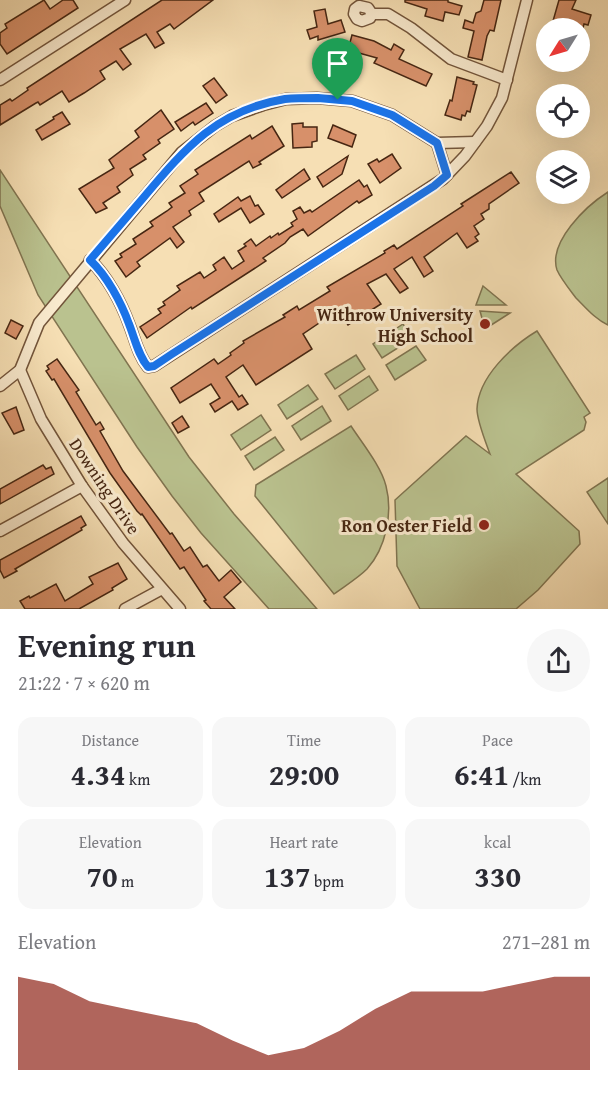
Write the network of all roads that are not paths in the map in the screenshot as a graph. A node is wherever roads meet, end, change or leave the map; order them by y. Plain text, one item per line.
1 (125, 0) edge
2 (527, 0) edge
3 (372, 14) dead end
4 (0, 80) edge
5 (507, 80) junction
6 (475, 142) junction
7 (437, 143) junction
8 (447, 175) junction
9 (90, 260) junction
10 (20, 370) junction
11 (0, 386) edge
12 (82, 486) junction
13 (0, 531) edge
14 (162, 589) junction
15 (125, 609) edge
16 (180, 609) edge

1 - 4 street
2 - 5 street
3 - 5 street
5 - 6 street
6 - 7 street
6 - 8 street
7 - 8 street
7 - 9 street
8 - 9 street
9 - 10 street
10 - 11 street
10 - 12 street, Downing Drive
12 - 13 street
12 - 14 street, Downing Drive
14 - 15 street
14 - 16 street, Downing Drive

